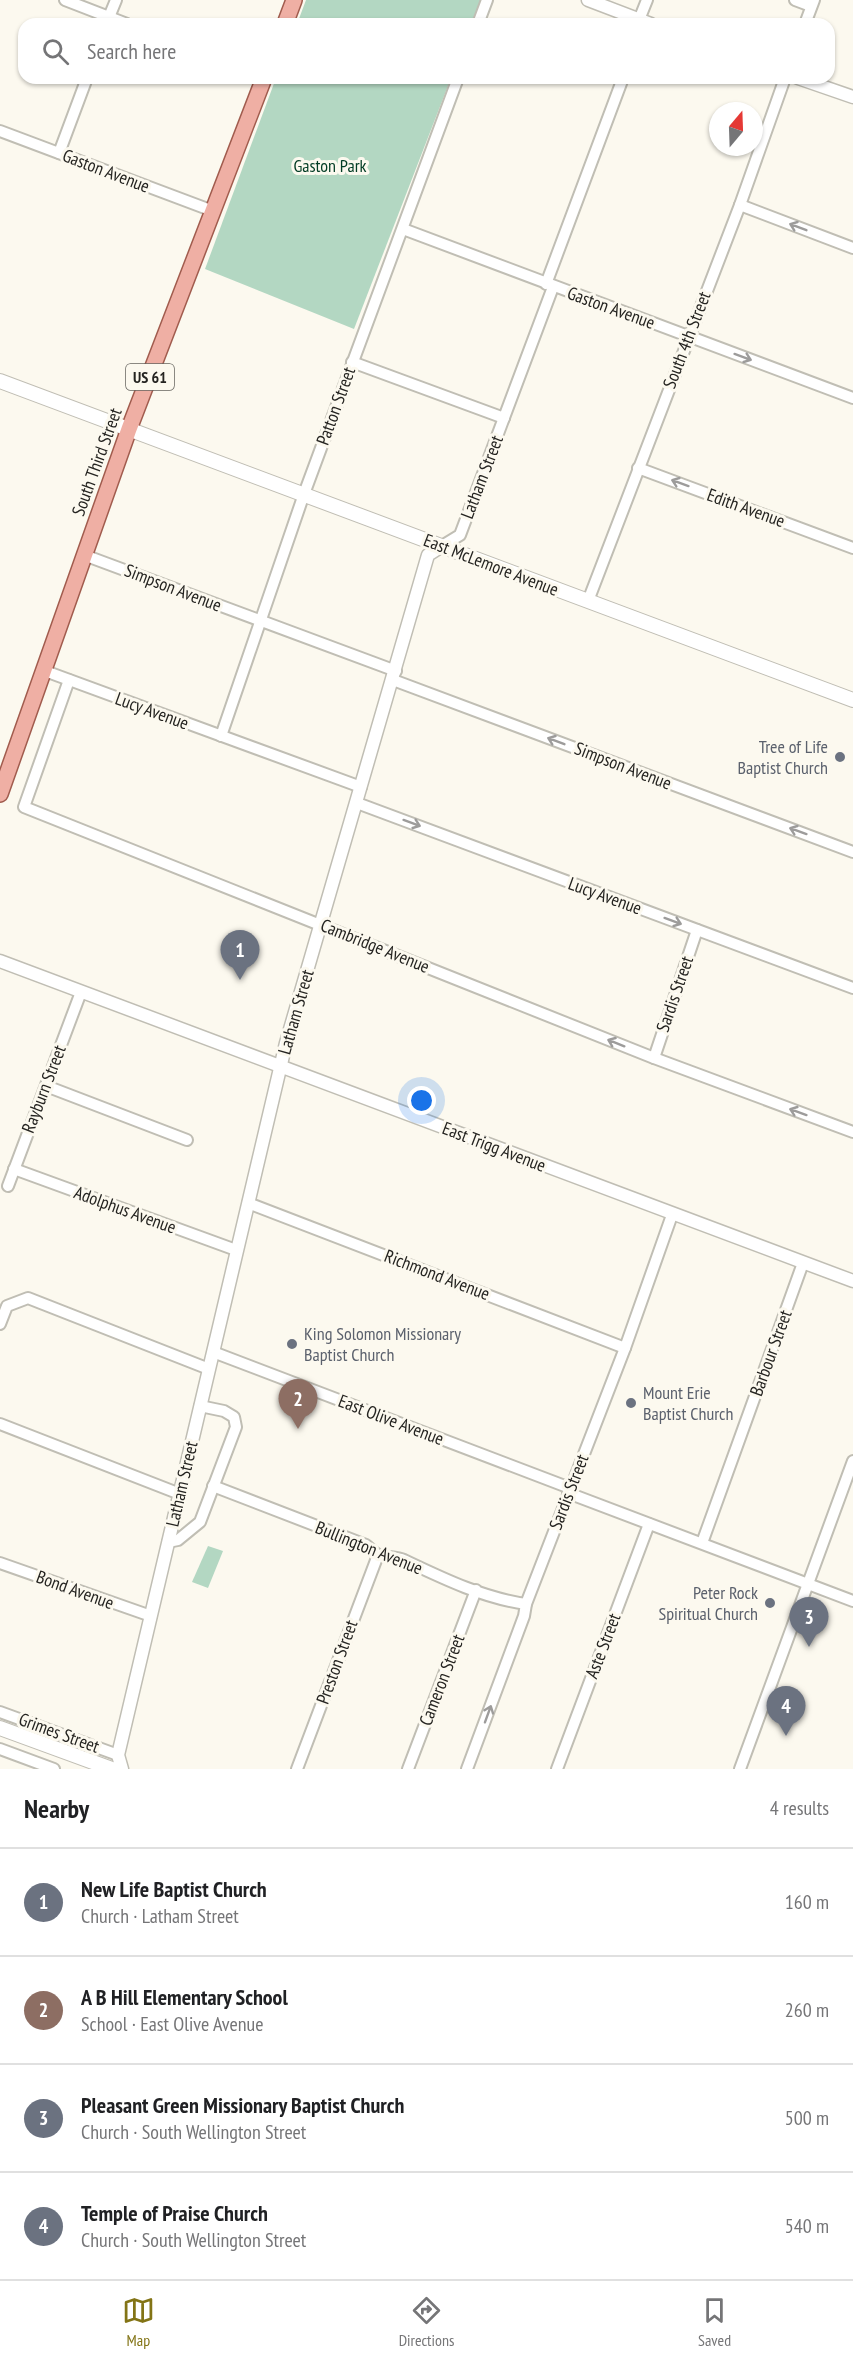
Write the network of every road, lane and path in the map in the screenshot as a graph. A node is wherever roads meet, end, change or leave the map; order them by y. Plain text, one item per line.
1 (65, 0) edge
2 (116, 0) edge
3 (294, 0) edge
4 (487, 0) edge
5 (588, 0) edge
6 (647, 0) edge
7 (795, 0) edge
8 (812, 3) edge
9 (102, 18) edge
10 (109, 18) edge
11 (287, 18) edge
12 (480, 18) edge
13 (634, 18) edge
14 (645, 18) edge
15 (807, 18) edge
16 (85, 84) edge
17 (262, 84) edge
18 (456, 84) edge
19 (621, 84) edge
20 (783, 84) edge
21 (815, 84) edge
22 (853, 97) edge
23 (0, 131) edge
24 (59, 153) junction
25 (740, 205) junction
26 (213, 211) junction
27 (403, 229) junction
28 (853, 248) edge
29 (550, 285) junction
30 (688, 337) junction
31 (352, 362) junction
32 (0, 381) edge
33 (853, 398) edge
34 (504, 418) junction
35 (129, 429) junction
36 (638, 468) junction
37 (304, 494) junction
38 (442, 546) junction
39 (853, 548) edge
40 (84, 555) junction
41 (588, 601) junction
42 (261, 621) junction
43 (44, 674) junction
44 (394, 675) junction
45 (69, 680) junction
46 (853, 700) edge
47 (221, 736) junction
48 (361, 788) junction
49 (0, 794) edge
50 (357, 803) junction
51 (853, 852) edge
52 (321, 924) junction
53 (697, 930) junction
54 (0, 961) edge
55 (853, 988) edge
56 (81, 992) junction
57 (654, 1058) junction
58 (281, 1067) junction
59 (46, 1086) junction
60 (853, 1132) edge
61 (187, 1140) dead end
62 (14, 1169) junction
63 (8, 1186) dead end
64 (249, 1203) junction
65 (672, 1215) junction
66 (236, 1250) junction
67 (803, 1263) junction
68 (853, 1281) edge
69 (0, 1324) edge
70 (625, 1348) junction
71 (213, 1352) junction
72 (209, 1369) junction
73 (200, 1406) junction
74 (0, 1424) edge
75 (853, 1461) edge
76 (213, 1486) junction
77 (569, 1491) junction
78 (180, 1494) junction
79 (649, 1524) junction
80 (168, 1542) junction
81 (702, 1543) junction
82 (378, 1555) junction
83 (0, 1563) edge
84 (809, 1583) junction
85 (476, 1590) junction
86 (853, 1600) edge
87 (526, 1604) junction
88 (151, 1616) junction
89 (0, 1712) edge
90 (0, 1728) edge
91 (0, 1749) edge
92 (118, 1755) junction
93 (54, 1769) edge
94 (112, 1769) edge
95 (122, 1769) edge
96 (297, 1769) edge
97 (408, 1769) edge
98 (467, 1769) edge
99 (557, 1769) edge
100 (740, 1769) edge

1 - 9 street
2 - 10 street
3 - 11 main road
4 - 12 street
5 - 13 street
6 - 14 street
7 - 8 street
8 - 15 street
16 - 24 street
17 - 26 main road, South Third Street / US 61
18 - 27 street, Patton Street
19 - 29 street, Latham Street
20 - 25 street, South 4th Street
21 - 22 street
23 - 24 street, Gaston Avenue
24 - 26 street, Gaston Avenue
28 -> 25 street
25 - 30 street, South 4th Street
26 - 35 main road, South Third Street / US 61
27 - 29 street, Gaston Avenue
27 - 31 street, Patton Street
29 - 30 street, Gaston Avenue
29 - 34 street, Latham Street
30 -> 33 street, Gaston Avenue
30 - 36 street, South 4th Street
31 - 34 street
31 - 37 street, Patton Street
32 - 35 main road
34 - 38 street, Latham Street
35 - 37 main road, East McLemore Avenue
35 - 40 main road, South Third Street / US 61
39 -> 36 street, Edith Avenue
36 - 41 street, South 4th Street
37 - 38 main road, East McLemore Avenue
37 - 42 street, Patton Street
38 - 41 main road, East McLemore Avenue
38 - 44 street, Latham Street
40 - 42 street, Simpson Avenue
40 - 43 main road, South Third Street / US 61
41 - 46 main road, East McLemore Avenue
42 - 44 street, Simpson Avenue
42 - 47 street, Patton Street
43 - 45 street, Lucy Avenue
43 - 49 main road, South Third Street / US 61
44 - 48 street, Latham Street
51 -> 44 street, Simpson Avenue
45 - 47 street, Lucy Avenue
45 - 52 street, Cambridge Avenue
47 - 48 street, Lucy Avenue
48 - 50 street, Latham Street
50 - 52 street, Latham Street
50 -> 53 street, Lucy Avenue
57 -> 52 street, Cambridge Avenue
52 - 58 street, Latham Street
53 - 55 street, Lucy Avenue
53 - 57 street, Sardis Street
54 - 56 street, East Trigg Avenue
56 - 58 street, East Trigg Avenue
56 - 59 street, Rayburn Street
60 -> 57 street, Cambridge Avenue
58 - 64 street, Latham Street
58 - 65 street, East Trigg Avenue
59 - 61 street
59 - 62 street, Rayburn Street
62 - 63 street, Rayburn Street
62 - 66 street, Adolphus Avenue
64 - 66 street, Latham Street
64 - 70 street, Richmond Avenue
65 - 67 street, East Trigg Avenue
65 - 70 street, Sardis Street
66 - 71 street, Latham Street
67 - 68 street, East Trigg Avenue
67 - 81 street, Barbour Street
69 - 72 street
70 - 77 street, Sardis Street
71 - 72 street, Latham Street
71 - 77 street, East Olive Avenue
72 - 73 street, Latham Street
73 - 76 street
73 - 78 street, Latham Street
74 - 78 street
75 - 84 street
76 - 80 street
76 - 82 street, Bullington Avenue
77 - 79 street, East Olive Avenue
77 - 87 street, Sardis Street
78 - 80 street, Latham Street
79 - 81 street, East Olive Avenue
79 - 99 street, Aste Street
80 - 88 street, Latham Street
81 - 84 street, East Olive Avenue
82 - 85 street, Bullington Avenue
82 - 96 street, Preston Street
83 - 88 street, Bond Avenue
84 - 86 street, East Olive Avenue
84 - 100 street
85 - 87 street, Bullington Avenue
85 - 97 street, Cameron Street
98 -> 87 street, Sardis Street
88 - 92 street, Latham Street
89 - 92 street, Grimes Street
90 - 94 main road
91 - 93 street, Grimes Street
92 - 95 street, Latham Street

